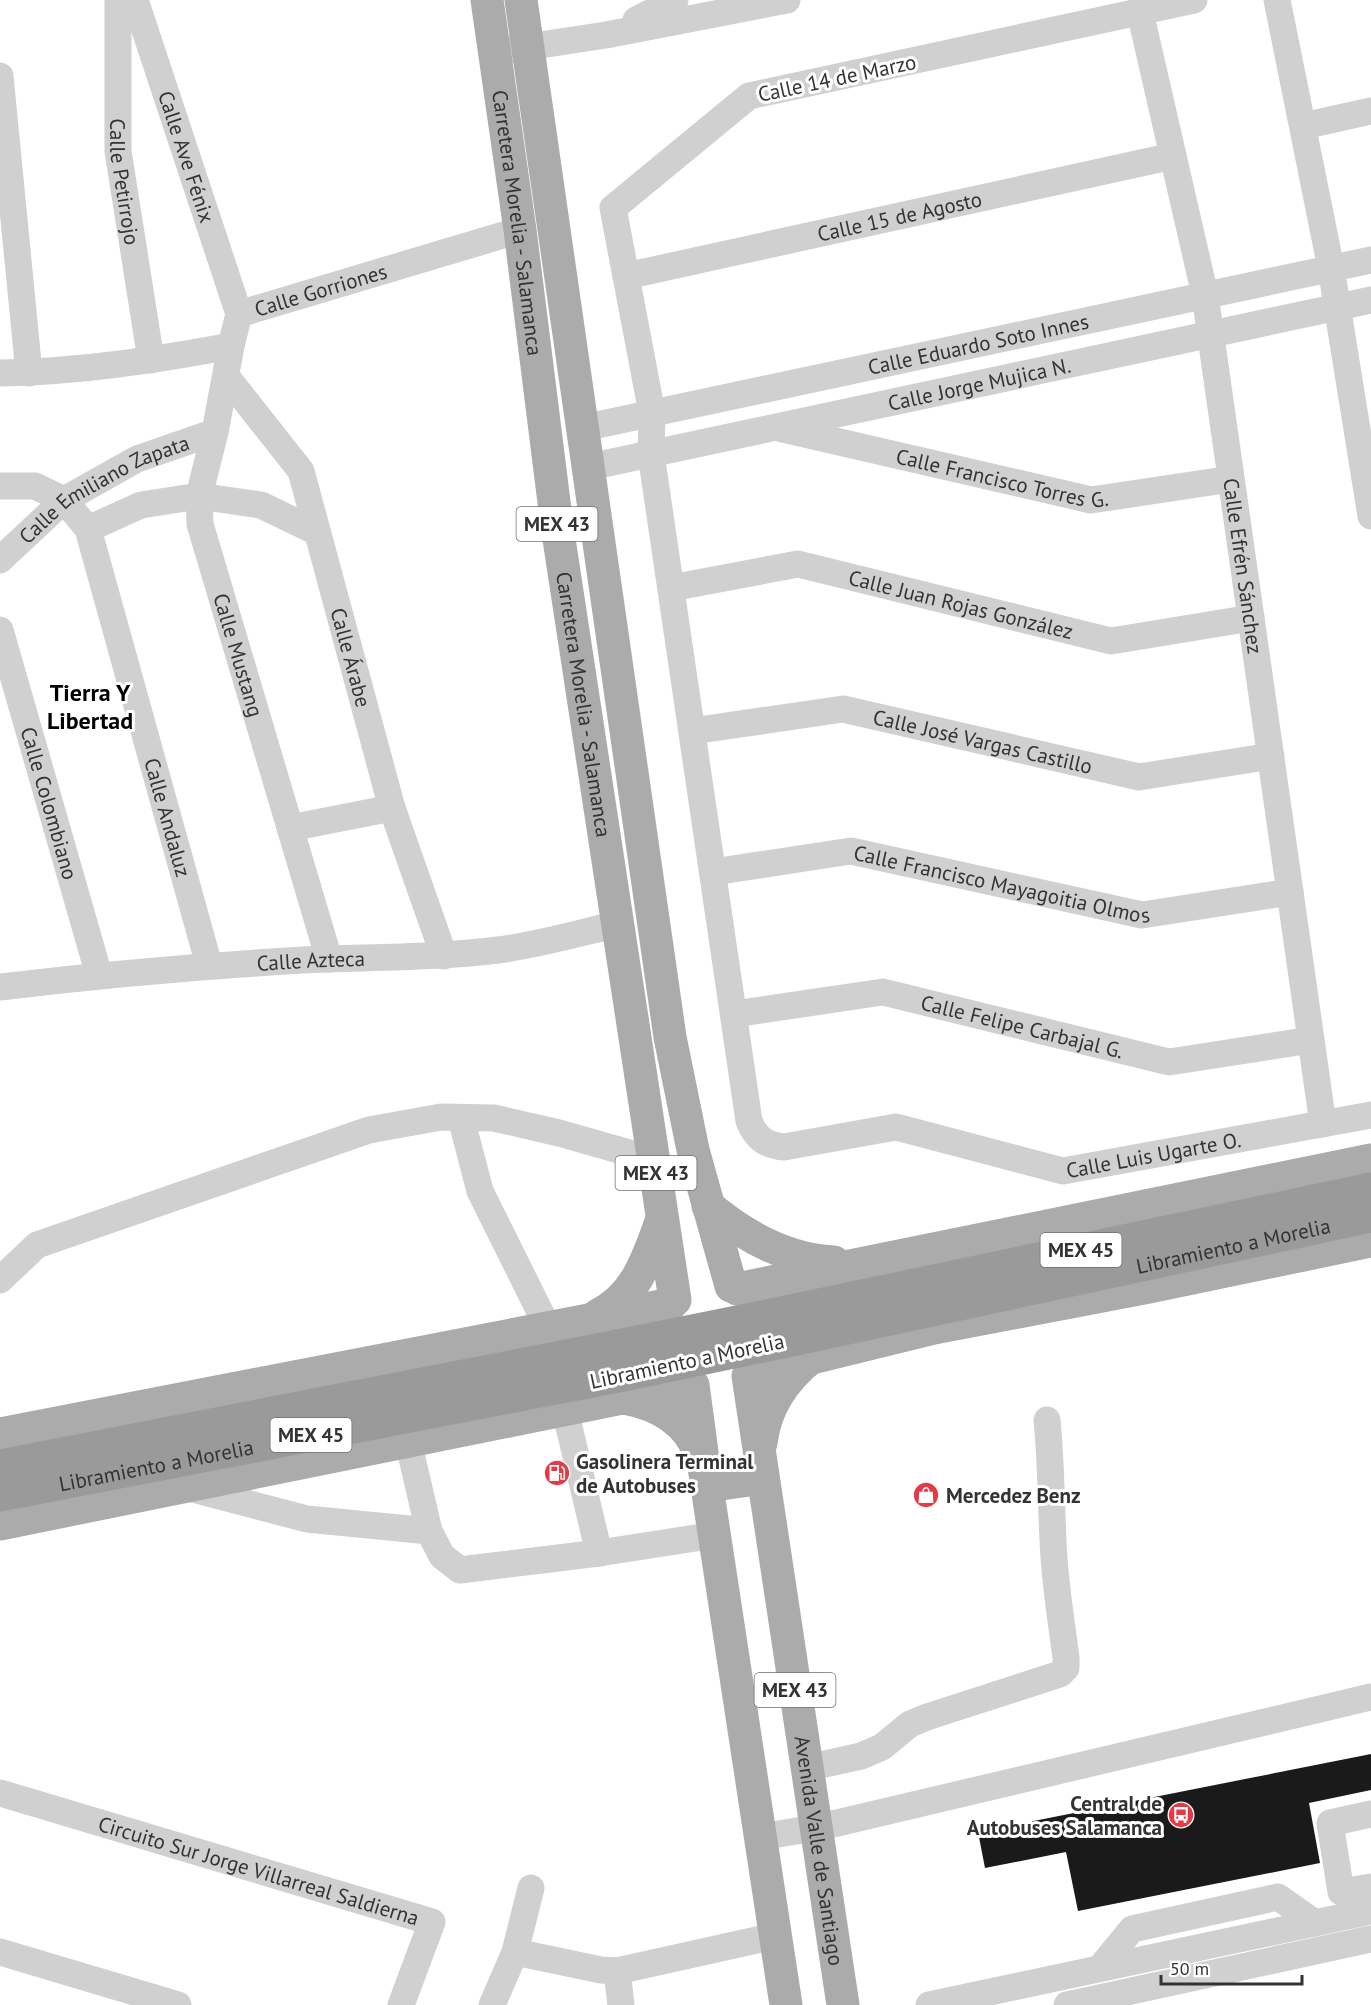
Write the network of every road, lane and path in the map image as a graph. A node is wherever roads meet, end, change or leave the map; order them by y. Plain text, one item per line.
1 (118, 0) edge
2 (135, 0) edge
3 (487, 0) edge
4 (521, 0) edge
5 (675, 0) edge
6 (787, 0) edge
7 (1194, 0) edge
8 (1277, 0) edge
9 (1140, 12) junction
10 (606, 35) junction
11 (528, 47) junction
12 (495, 52) junction
13 (0, 75) edge
14 (1371, 111) edge
15 (1303, 126) junction
16 (1173, 156) junction
17 (520, 230) junction
18 (1371, 260) edge
19 (1331, 268) junction
20 (626, 276) junction
21 (1205, 295) junction
22 (1371, 300) edge
23 (1338, 308) junction
24 (239, 314) junction
25 (1210, 335) junction
26 (231, 346) junction
27 (151, 360) junction
28 (29, 373) junction
29 (0, 374) edge
30 (226, 376) junction
31 (652, 413) junction
32 (776, 427) junction
33 (583, 428) junction
34 (215, 432) junction
35 (651, 454) junction
36 (1366, 459) edge
37 (589, 467) junction
38 (1231, 479) junction
39 (0, 486) edge
40 (199, 496) junction
41 (64, 500) junction
42 (1371, 516) edge
43 (558, 526) junction
44 (88, 529) junction
45 (317, 532) junction
46 (0, 560) edge
47 (671, 588) junction
48 (1251, 618) junction
49 (0, 630) edge
50 (692, 731) junction
51 (1271, 756) junction
52 (392, 808) junction
53 (290, 828) junction
54 (713, 872) junction
55 (1290, 892) junction
56 (618, 924) junction
57 (444, 956) junction
58 (329, 959) junction
59 (209, 965) junction
60 (99, 975) junction
61 (0, 987) edge
62 (734, 1014) junction
63 (1311, 1040) junction
64 (1371, 1115) edge
65 (461, 1118) junction
66 (1323, 1124) junction
67 (761, 1141) joint
68 (654, 1160) junction
69 (1371, 1160) edge
70 (1371, 1189) edge
71 (708, 1206) junction
72 (1371, 1216) edge
73 (663, 1218) junction
74 (1371, 1241) edge
75 (887, 1259) junction
76 (0, 1280) edge
77 (734, 1287) junction
78 (673, 1302) junction
79 (589, 1320) junction
80 (548, 1328) junction
81 (800, 1336) junction
82 (622, 1373) junction
83 (750, 1374) junction
84 (692, 1384) junction
85 (565, 1410) junction
86 (1047, 1420) dead end
87 (0, 1434) edge
88 (408, 1441) junction
89 (0, 1466) edge
90 (762, 1469) junction
91 (706, 1476) junction
92 (184, 1487) junction
93 (0, 1495) edge
94 (0, 1524) edge
95 (429, 1531) junction
96 (715, 1535) junction
97 (599, 1553) junction
98 (1371, 1697) edge
99 (807, 1768) junction
100 (0, 1793) edge
101 (1371, 1814) edge
102 (816, 1828) junction
103 (760, 1837) junction
104 (1371, 1887) edge
105 (531, 1888) dead end
106 (1341, 1893) junction
107 (1371, 1911) edge
108 (1324, 1921) junction
109 (775, 1936) junction
110 (1371, 1939) edge
111 (1340, 1946) junction
112 (0, 1952) edge
113 (515, 1952) junction
114 (617, 1971) junction
115 (104, 1993) edge
116 (178, 2005) edge
117 (400, 2005) edge
118 (492, 2005) edge
119 (621, 2005) edge
120 (786, 2005) edge
121 (843, 2005) edge
122 (929, 2005) edge
123 (1067, 2005) edge

1 - 27 street, Calle Petirrojo
2 - 24 street, Calle Ave Fénix
3 - 12 main road, Carretera Morelia - Salamanca / MEX 43
4 - 11 main road, Carretera Morelia - Salamanca / MEX 43
5 - 10 street
6 - 10 street
7 - 9 street, Calle 14 de Marzo
8 - 15 street
9 - 16 street, Calle Efrén Sánchez
9 - 20 street, Calle 14 de Marzo
10 - 11 street
11 - 12 street
11 - 33 main road, Carretera Morelia - Salamanca / MEX 43
12 - 17 main road, Carretera Morelia - Salamanca / MEX 43
13 - 28 street
14 - 15 street
15 - 19 street
16 - 20 street, Calle 15 de Agosto
16 - 21 street, Calle Efrén Sánchez
17 - 24 street, Calle Gorriones
17 - 43 main road, Carretera Morelia - Salamanca / MEX 43
18 - 19 street, Calle Eduardo Soto Innes
19 - 21 street, Calle Eduardo Soto Innes
19 - 23 street
20 - 31 street, Calle 14 de Marzo
21 - 25 street, Calle Efrén Sánchez
21 - 31 street, Calle Eduardo Soto Innes
22 - 23 street, Calle Jorge Mujica N.
23 - 25 street, Calle Jorge Mujica N.
23 - 36 street
24 - 26 street, Calle Gorriones
25 - 32 street, Calle Jorge Mujica N.
25 - 38 street, Calle Efrén Sánchez
26 - 27 street
26 - 30 street, Calle Mustang
27 - 28 street
28 - 29 street
30 - 34 street, Calle Mustang
30 - 45 street, Calle Árabe
31 - 33 street, Calle Eduardo Soto Innes
31 - 35 street, Calle 14 de Marzo
32 - 35 street, Calle Jorge Mujica N.
32 - 38 street, Calle Francisco Torres G.
33 - 37 main road, Carretera Morelia - Salamanca / MEX 43
33 - 43 main road
34 - 40 street, Calle Mustang
34 - 41 street, Calle Emiliano Zapata
35 - 37 street, Calle Jorge Mujica N.
35 - 47 street, Calle 14 de Marzo
36 - 42 street
37 - 71 main road, Carretera Morelia - Salamanca / MEX 43
38 - 48 street, Calle Efrén Sánchez
39 - 41 street
40 - 44 street, Calle Emiliano Zapata
40 - 45 street, Calle Emiliano Zapata
40 - 53 street, Calle Mustang
41 - 44 street
41 - 46 street, Calle Emiliano Zapata
43 - 56 main road, Carretera Morelia - Salamanca / MEX 43
44 - 59 street, Calle Andaluz
45 - 52 street, Calle Árabe
47 - 48 street, Calle Juan Rojas González
47 - 50 street, Calle 14 de Marzo
48 - 51 street, Calle Efrén Sánchez
49 - 60 street, Calle Colombiano
50 - 51 street, Calle José Vargas Castillo
50 - 54 street, Calle 14 de Marzo
51 - 55 street, Calle Efrén Sánchez
52 - 53 street
52 - 57 street, Calle Árabe
53 - 58 street, Calle Mustang
54 - 55 street, Calle Francisco Mayagoitia Olmos
54 - 62 street, Calle 14 de Marzo
55 - 63 street, Calle Efrén Sánchez
56 - 57 street, Calle Azteca
56 - 68 main road, Carretera Morelia - Salamanca / MEX 43
57 - 58 street, Calle Azteca
58 - 59 street, Calle Azteca
59 - 60 street, Calle Azteca
60 - 61 street, Calle Azteca
62 - 63 street, Calle Felipe Carbajal G.
62 - 67 street, Calle 14 de Marzo
63 - 66 street, Calle Efrén Sánchez
64 - 66 street, Calle Luis Ugarte O.
65 - 68 street
65 - 76 street
65 - 80 street
66 - 67 street, Calle Luis Ugarte O.
68 - 73 main road, Carretera Morelia - Salamanca / MEX 43
69 - 75 main road
70 - 81 highway, Libramiento a Morelia / MEX 45
71 - 75 main road
71 - 77 main road, Carretera Morelia - Salamanca / MEX 43
72 - 81 highway, Libramiento a Morelia / MEX 45
73 - 78 main road, Carretera Morelia - Salamanca / MEX 43
73 - 79 main road
74 - 81 main road
75 - 77 main road
77 - 78 main road
77 - 83 main road, MEX 43
78 - 79 main road
78 - 84 main road, MEX 43
79 - 80 main road
80 - 87 main road
81 - 82 highway, Libramiento a Morelia / MEX 45, bridge
81 - 83 main road
81 - 90 main road
82 - 84 main road
82 - 85 main road
82 - 89 highway, Libramiento a Morelia / MEX 45
82 - 91 main road
82 - 93 highway, Libramiento a Morelia / MEX 45
83 - 84 main road
83 - 90 main road, Avenida Valle de Santiago / MEX 43
84 - 91 main road, MEX 43
85 - 88 main road
85 - 97 street
86 - 99 street
88 - 92 main road
88 - 95 street
90 - 91 main road
90 - 99 main road, Avenida Valle de Santiago / MEX 43
91 - 96 main road, MEX 43
92 - 94 main road
92 - 95 street
95 - 97 street
96 - 97 street
96 - 103 main road, MEX 43
98 - 102 street
99 - 102 main road, Avenida Valle de Santiago / MEX 43
100 - 117 street, Circuito Sur Jorge Villarreal Saldierna
101 - 106 street
102 - 103 street
102 - 121 main road, Avenida Valle de Santiago / MEX 43
103 - 109 main road, MEX 43
104 - 106 street
105 - 113 street
106 - 108 street
107 - 108 street
108 - 111 street
108 - 122 street
109 - 114 street
109 - 120 main road, MEX 43
110 - 111 street
111 - 123 street
112 - 115 street
113 - 114 street
113 - 118 street
114 - 119 street
115 - 116 street

